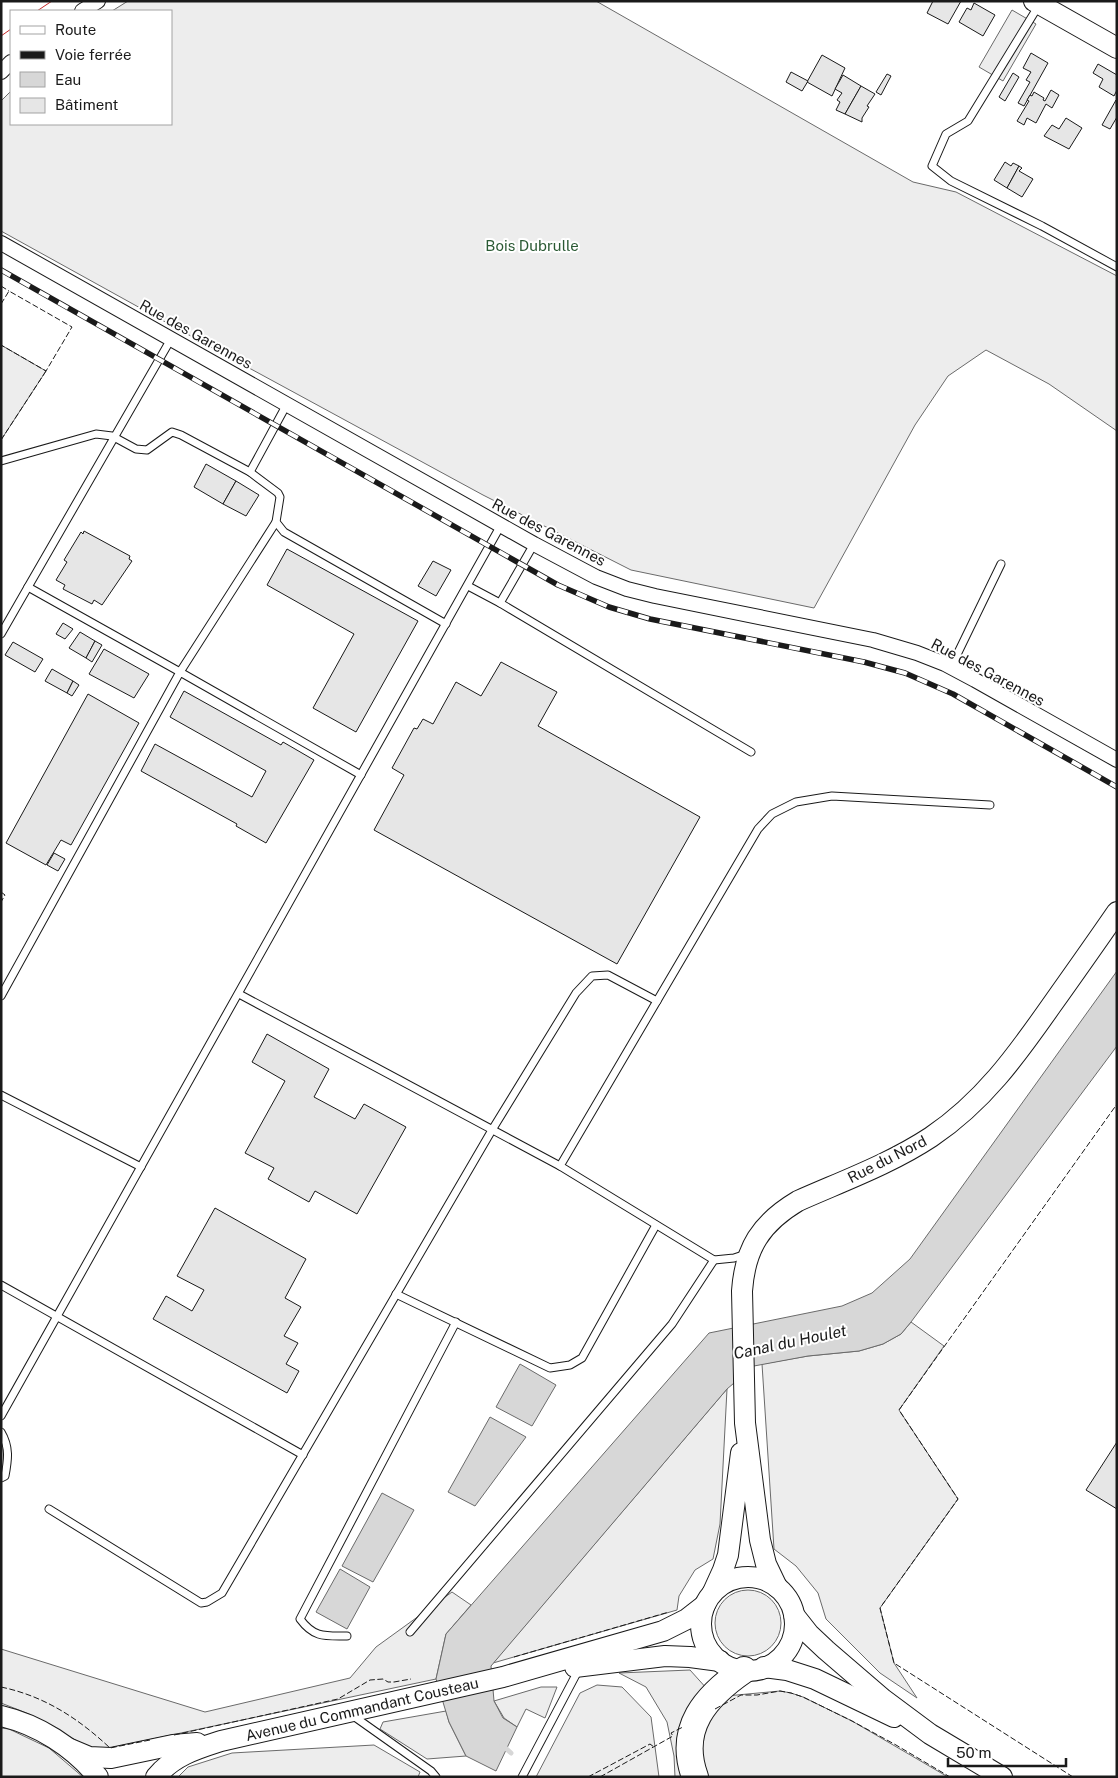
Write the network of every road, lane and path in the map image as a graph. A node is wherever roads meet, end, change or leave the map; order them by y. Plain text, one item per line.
1 (98, 1) edge
2 (1037, 3) edge
3 (84, 10) edge
4 (1117, 48) edge
5 (10, 63) edge
6 (1, 72) edge
7 (1, 243) edge
8 (1117, 267) edge
9 (171, 339) junction
10 (287, 404) junction
11 (114, 438) junction
12 (1, 461) edge
13 (250, 472) junction
14 (276, 522) junction
15 (501, 526) junction
16 (534, 544) junction
17 (1001, 564) dead end
18 (468, 586) junction
19 (28, 588) junction
20 (500, 603) junction
21 (446, 624) junction
22 (1, 634) edge
23 (951, 668) junction
24 (180, 672) junction
25 (751, 752) dead end
26 (1117, 760) edge
27 (362, 775) junction
28 (990, 805) dead end
29 (1117, 912) edge
30 (239, 994) junction
31 (1, 996) edge
32 (656, 1002) junction
33 (1, 1095) edge
34 (492, 1130) junction
35 (560, 1166) junction
36 (141, 1167) junction
37 (656, 1225) junction
38 (749, 1253) junction
39 (714, 1260) junction
40 (1, 1285) edge
41 (396, 1294) junction
42 (57, 1317) junction
43 (456, 1322) junction
44 (1, 1416) edge
45 (745, 1423) junction
46 (1, 1432) edge
47 (303, 1455) junction
48 (1, 1478) edge
49 (49, 1509) dead end
50 (776, 1587) junction
51 (709, 1599) junction
52 (794, 1615) junction
53 (410, 1632) dead end
54 (346, 1636) dead end
55 (720, 1661) junction
56 (581, 1666) junction
57 (754, 1669) junction
58 (504, 1677) junction
59 (348, 1712) junction
60 (1, 1716) edge
61 (930, 1734) junction
62 (221, 1740) junction
63 (70, 1750) junction
64 (98, 1777) edge
65 (156, 1777) edge
66 (436, 1777) edge
67 (522, 1777) edge
68 (695, 1777) edge
69 (1002, 1777) edge

1 - 3 street
2 - 4 street
2 - 8 lane
5 - 6 street
7 - 9 street, Rue des Garennes
9 - 10 street, Rue des Garennes
9 - 11 lane
10 - 13 lane
10 - 15 street, Rue des Garennes
11 - 12 lane
11 - 13 lane
11 - 19 lane
13 - 14 lane
14 - 21 lane
14 - 24 lane
15 - 16 street, Rue des Garennes
15 - 18 lane
16 - 20 lane
16 - 23 street, Rue des Garennes
17 - 23 lane
18 - 20 lane
18 - 21 lane
19 - 22 lane
19 - 24 lane
20 - 25 lane
21 - 27 lane
23 - 26 street, Rue des Garennes
24 - 27 lane
24 - 31 lane
27 - 30 lane
28 - 32 lane
29 - 38 street, Rue du Nord
30 - 34 lane
30 - 36 lane
32 - 34 lane
32 - 35 lane
33 - 36 lane
34 - 35 lane
34 - 41 lane
35 - 37 lane
36 - 42 lane
37 - 39 lane
37 - 43 lane
38 - 39 lane
38 - 45 street, Rue du Nord
39 - 53 lane
40 - 42 lane
41 - 43 lane
41 - 47 lane
42 - 44 lane
42 - 47 lane
43 - 54 lane
45 - 50 street, Rue du Nord
45 - 51 street, Rue du Nord
46 - 48 lane
47 - 49 lane
50 - 51 street
50 - 52 street
51 - 55 street
51 - 58 street, Avenue du Commandant Cousteau
52 - 57 street
52 - 61 street
55 - 56 street, Avenue du Commandant Cousteau
55 - 57 street
56 - 58 street, Avenue du Commandant Cousteau
56 - 67 lane
57 - 61 street
57 - 68 highway
58 - 59 street, Avenue du Commandant Cousteau
59 - 62 street, Avenue du Commandant Cousteau
59 - 66 lane
60 - 63 street
61 - 69 street
62 - 63 street, Avenue du Commandant Cousteau
62 - 65 street, Avenue du Commandant Cousteau
63 - 64 street

